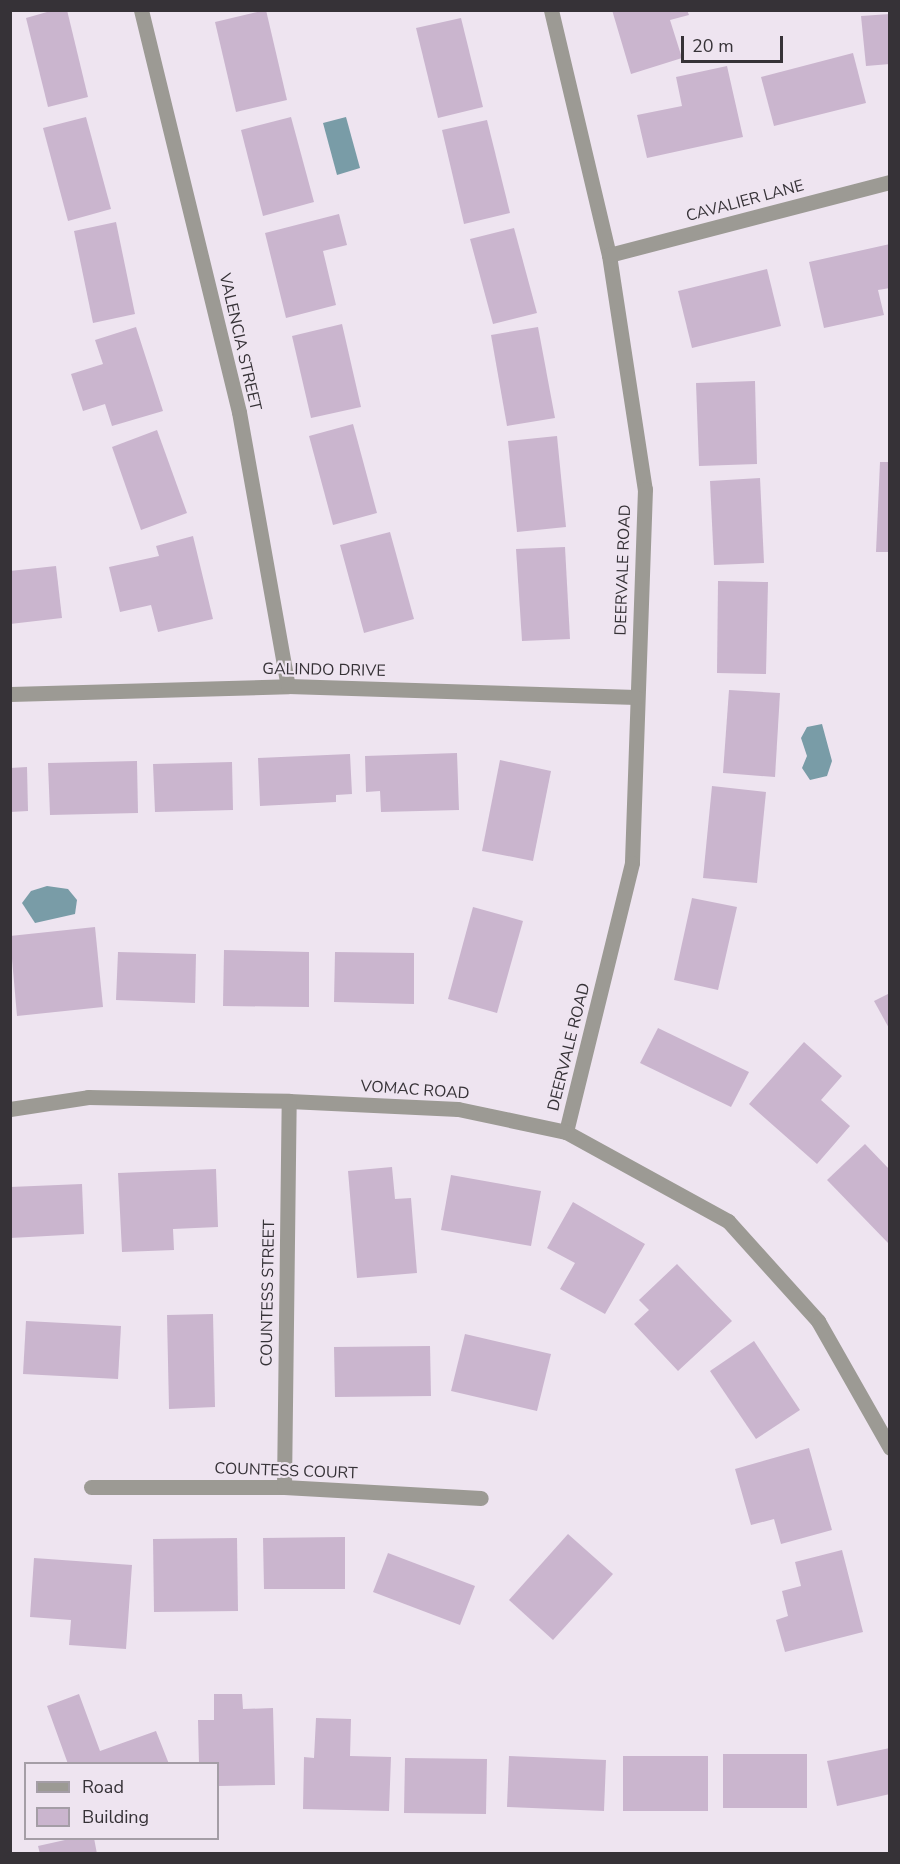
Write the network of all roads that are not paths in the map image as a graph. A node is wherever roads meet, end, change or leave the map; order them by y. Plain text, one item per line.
1 (141, 10) edge
2 (551, 10) edge
3 (890, 182) edge
4 (609, 255) junction
5 (288, 686) junction
6 (10, 694) edge
7 (636, 698) junction
8 (289, 1101) junction
9 (10, 1109) edge
10 (566, 1132) junction
11 (889, 1443) edge
12 (91, 1487) dead end
13 (284, 1487) junction
14 (481, 1498) dead end

1 - 5 street, VALENCIA STREET
2 - 4 street, DEERVALE ROAD
3 - 4 street, CAVALIER LANE
4 - 7 street, DEERVALE ROAD
5 - 6 street, GALINDO DRIVE
5 - 7 street, GALINDO DRIVE
7 - 10 street, DEERVALE ROAD
8 - 9 street, VOMAC ROAD
8 - 10 street, VOMAC ROAD
8 - 13 street, COUNTESS STREET
10 - 11 street, VOMAC ROAD
12 - 13 street, COUNTESS COURT
13 - 14 street, COUNTESS COURT

